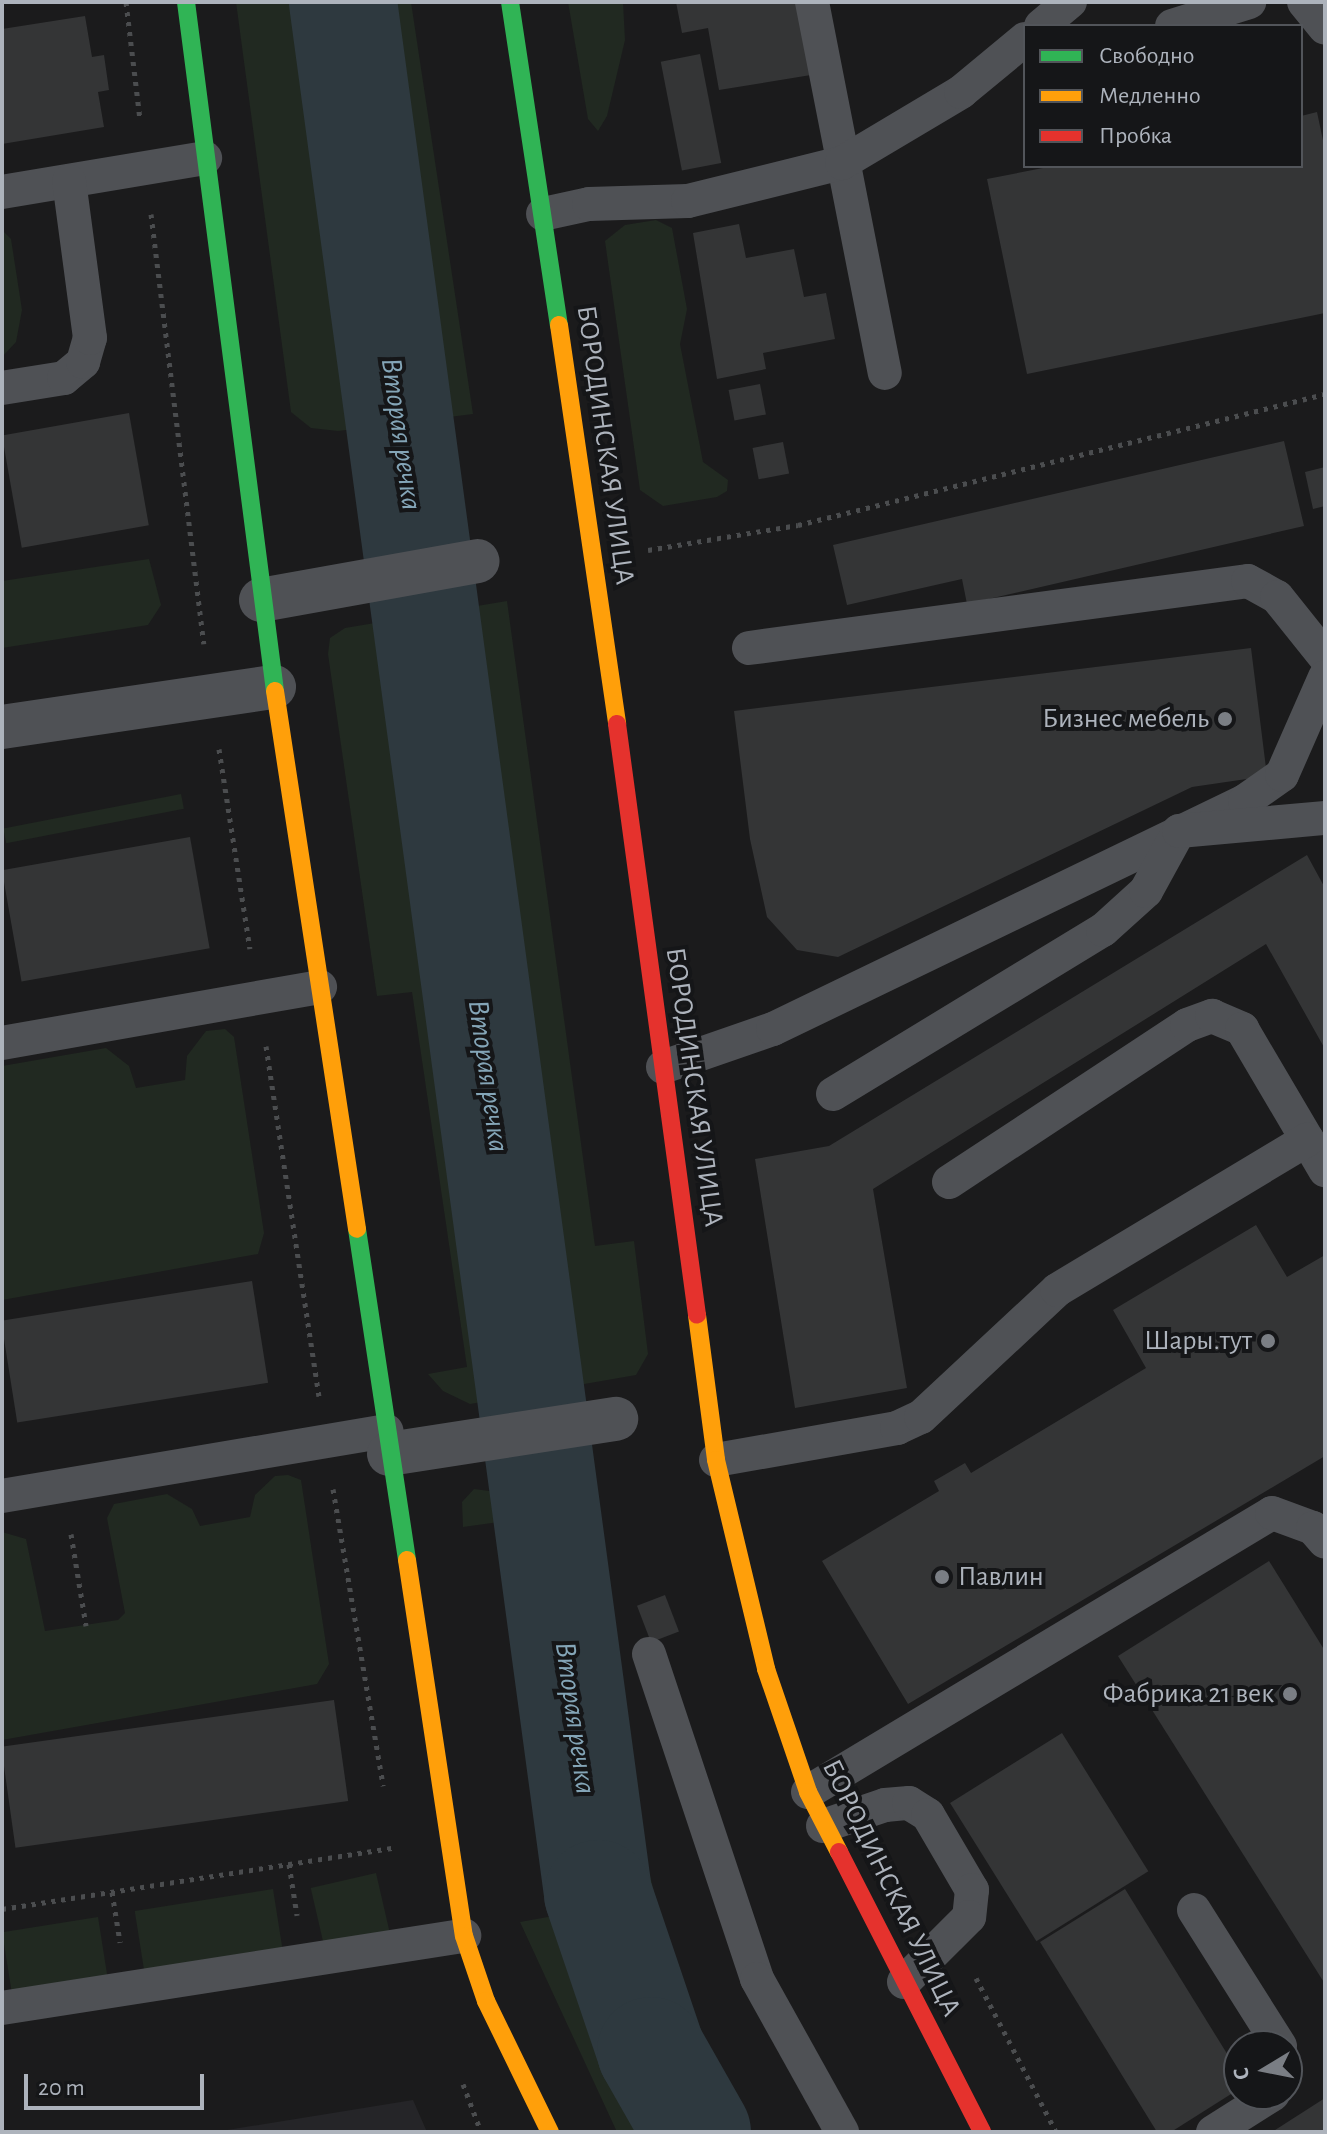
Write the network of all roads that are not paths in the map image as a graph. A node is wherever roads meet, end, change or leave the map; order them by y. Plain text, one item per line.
1 (186, 2) edge
2 (510, 2) edge
3 (812, 2) edge
4 (1070, 2) edge
5 (1249, 2) edge
6 (1304, 2) edge
7 (1043, 24) edge
8 (1178, 24) edge
9 (1325, 28) edge
10 (1023, 41) edge
11 (1023, 73) edge
12 (961, 92) junction
13 (205, 158) junction
14 (842, 163) junction
15 (69, 181) junction
16 (2, 192) edge
17 (543, 214) junction
18 (885, 373) dead end
19 (2, 388) edge
20 (478, 561) dead end
21 (261, 600) junction
22 (749, 648) dead end
23 (1325, 657) edge
24 (1325, 677) edge
25 (274, 687) junction
26 (2, 727) edge
27 (1325, 818) edge
28 (1179, 831) junction
29 (320, 987) junction
30 (2, 1043) edge
31 (663, 1067) junction
32 (833, 1094) dead end
33 (1307, 1140) junction
34 (1325, 1170) edge
35 (949, 1182) dead end
36 (616, 1419) dead end
37 (388, 1442) junction
38 (716, 1460) junction
39 (2, 1496) edge
40 (1325, 1542) edge
41 (649, 1654) dead end
42 (808, 1792) junction
43 (823, 1826) junction
44 (1194, 1910) dead end
45 (464, 1936) junction
46 (904, 1982) junction
47 (2, 2008) edge
48 (1270, 2030) edge
49 (1248, 2110) edge
50 (550, 2132) edge
51 (842, 2132) edge
52 (982, 2132) edge
53 (1213, 2132) edge

1 - 13 main road
2 - 17 main road, БОРОДИНСКАЯ УЛИЦА
3 - 14 lane
4 - 7 lane
5 - 8 lane
6 - 9 lane
10 - 12 lane
11 - 12 lane
12 - 14 lane
13 - 15 lane
13 - 21 main road
14 - 17 lane
14 - 18 lane
15 - 16 lane
15 - 19 lane
17 - 31 main road, БОРОДИНСКАЯ УЛИЦА
20 - 21 street
21 - 25 main road
22 - 23 lane
24 - 28 lane
25 - 26 street
25 - 29 main road
27 - 28 lane
28 - 31 lane
28 - 32 lane
29 - 30 lane
29 - 37 main road
31 - 38 main road, БОРОДИНСКАЯ УЛИЦА
33 - 34 lane
33 - 35 lane
33 - 38 lane
36 - 37 street
37 - 39 lane
37 - 45 main road
38 - 42 main road, БОРОДИНСКАЯ УЛИЦА
40 - 42 lane
41 - 51 lane
42 - 43 main road, БОРОДИНСКАЯ УЛИЦА
43 - 46 main road, БОРОДИНСКАЯ УЛИЦА
43 - 46 lane
44 - 48 lane
45 - 47 lane
45 - 50 main road
46 - 52 main road, БОРОДИНСКАЯ УЛИЦА
49 - 53 lane

